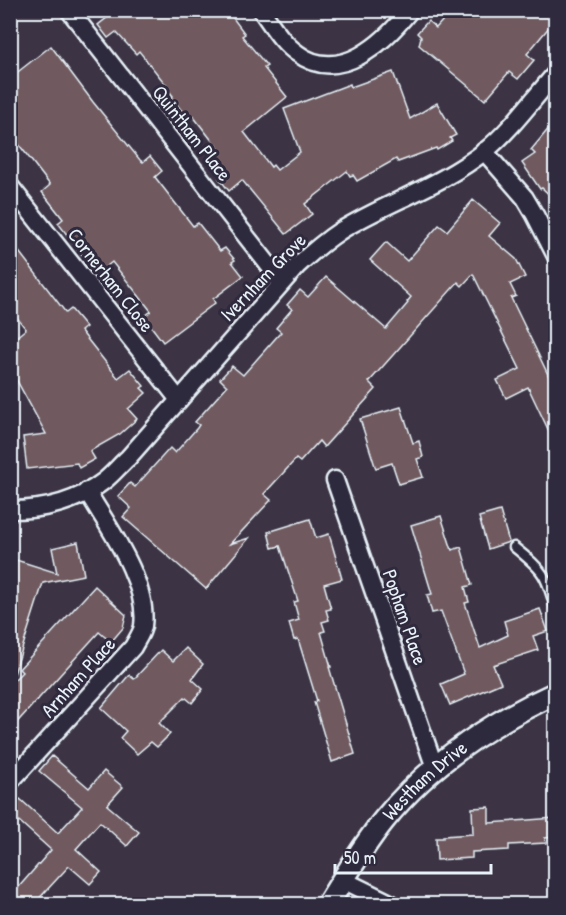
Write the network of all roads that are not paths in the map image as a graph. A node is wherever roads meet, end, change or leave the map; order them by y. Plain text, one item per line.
1 (69, 10) edge
2 (261, 10) edge
3 (410, 10) edge
4 (555, 73) edge
5 (484, 151) junction
6 (10, 186) edge
7 (555, 256) edge
8 (282, 282) junction
9 (178, 400) junction
10 (335, 480) dead end
11 (87, 491) junction
12 (10, 510) edge
13 (514, 547) dead end
14 (555, 611) edge
15 (555, 693) edge
16 (435, 768) junction
17 (10, 782) edge
18 (343, 880) junction
19 (328, 904) edge
20 (392, 904) edge

1 - 8 street, Quintham Place
2 - 3 street
4 - 5 street, Ivernham Grove
5 - 7 street
5 - 8 street, Ivernham Grove
6 - 9 street, Cornerham Close
8 - 9 street, Ivernham Grove
9 - 11 street, Ivernham Grove
10 - 16 street, Popham Place
11 - 12 street, Ivernham Grove
11 - 17 street, Arnham Place
13 - 14 lane
15 - 16 street, Westham Drive
16 - 18 street, Westham Drive
18 - 19 street, Westham Drive
18 - 20 street

